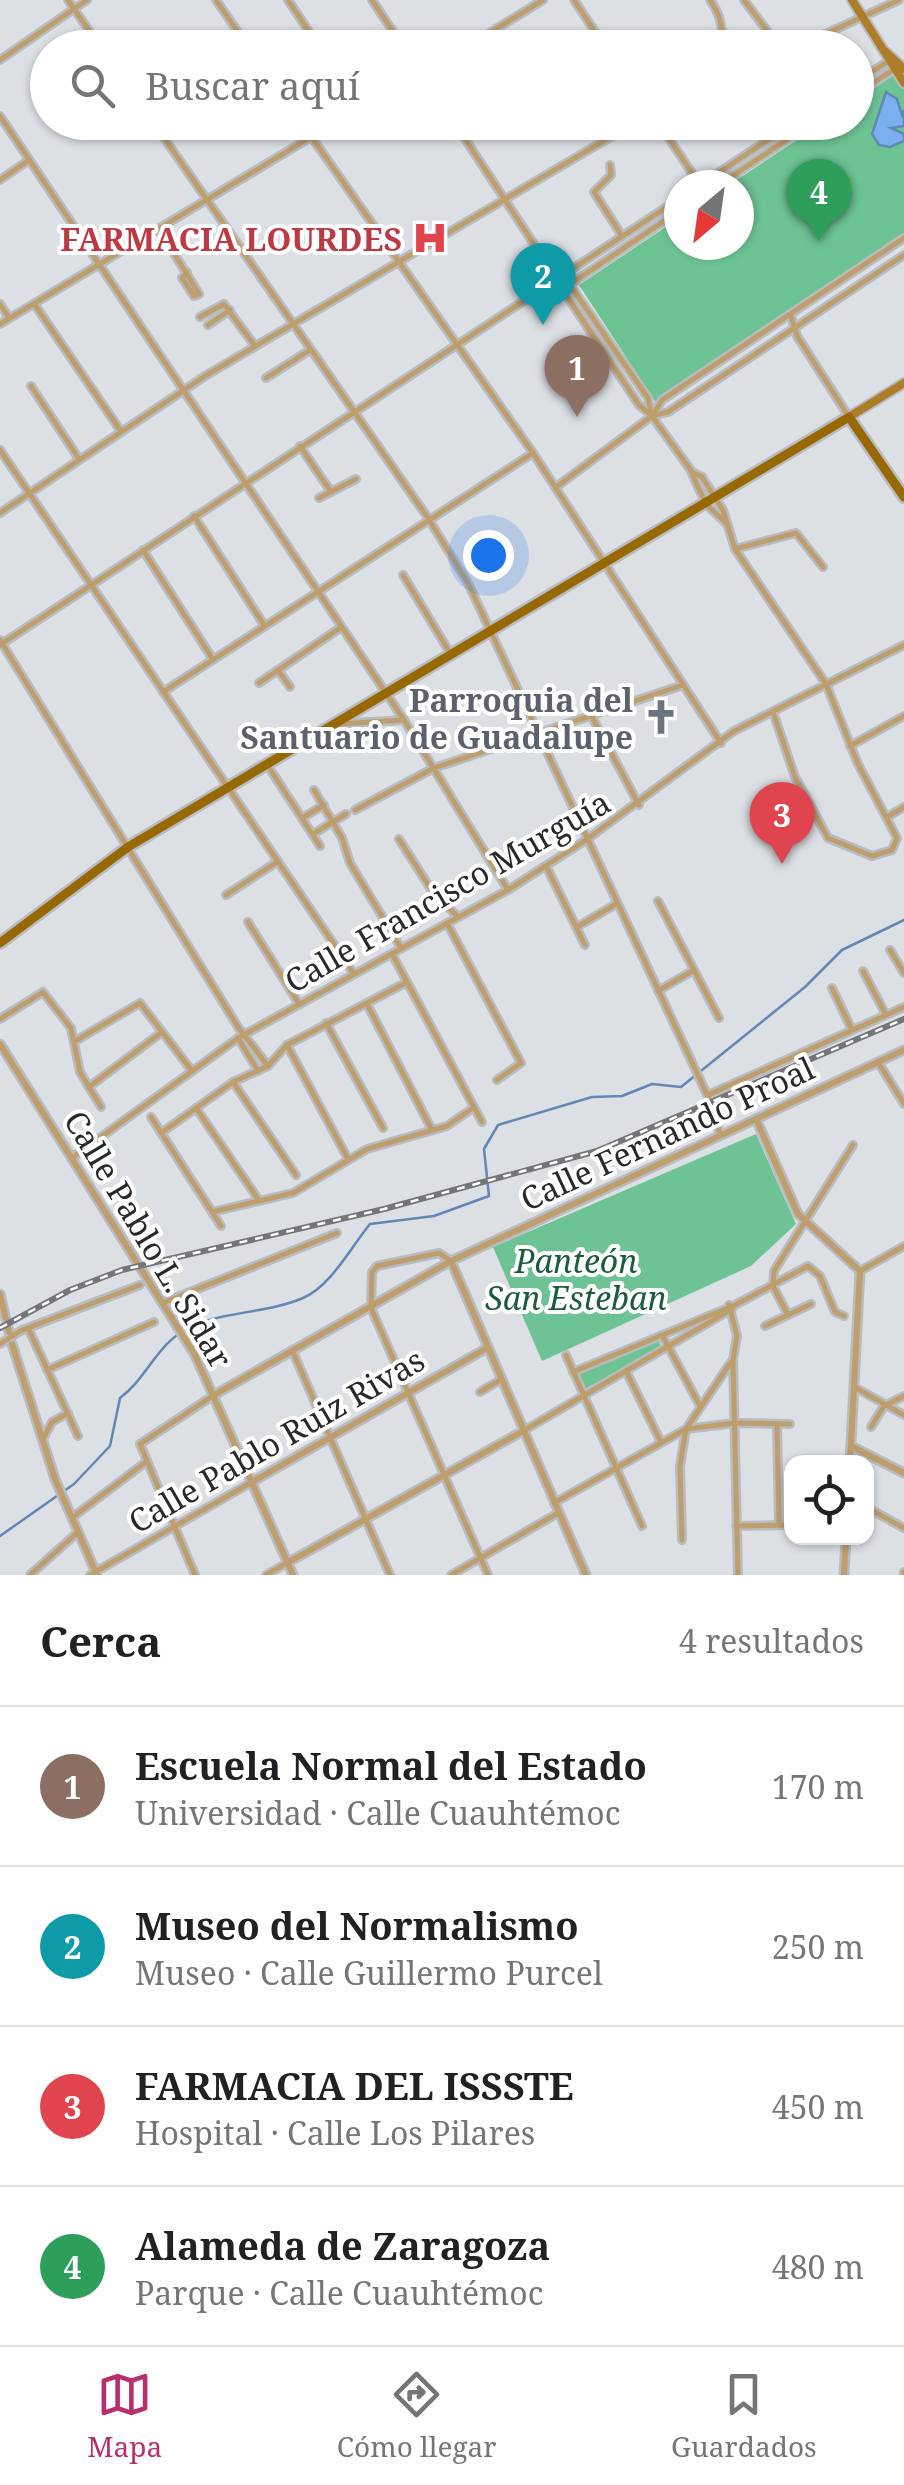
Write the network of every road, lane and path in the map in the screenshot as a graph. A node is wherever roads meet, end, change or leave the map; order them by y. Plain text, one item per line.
1 (68, 0) edge
2 (87, 0) edge
3 (216, 0) edge
4 (288, 0) edge
5 (372, 0) edge
6 (543, 0) edge
7 (574, 0) edge
8 (710, 0) edge
9 (744, 0) edge
10 (852, 0) edge
11 (900, 0) edge
12 (74, 9) junction
13 (864, 16) junction
14 (44, 30) edge
15 (89, 30) edge
16 (237, 30) edge
17 (308, 30) edge
18 (392, 30) edge
19 (494, 30) edge
20 (594, 30) edge
21 (723, 30) edge
22 (766, 30) edge
23 (834, 30) edge
24 (873, 30) edge
25 (874, 31) edge
26 (30, 39) edge
27 (0, 60) edge
28 (894, 62) edge
29 (874, 79) edge
30 (904, 83) edge
31 (1, 119) edge
32 (166, 140) edge
33 (306, 140) edge
34 (313, 140) edge
35 (466, 140) edge
36 (606, 140) edge
37 (670, 140) edge
38 (768, 140) edge
39 (786, 140) edge
40 (29, 160) junction
41 (610, 164) dead end
42 (731, 164) junction
43 (690, 170) edge
44 (722, 170) edge
45 (734, 170) edge
46 (741, 170) edge
47 (0, 180) edge
48 (207, 200) junction
49 (506, 200) junction
50 (664, 209) edge
51 (664, 221) edge
52 (159, 228) junction
53 (622, 236) junction
54 (904, 238) edge
55 (904, 255) edge
56 (400, 261) junction
57 (98, 264) junction
58 (187, 272) dead end
59 (559, 280) junction
60 (566, 287) junction
61 (0, 304) edge
62 (34, 304) junction
63 (230, 310) junction
64 (200, 316) dead end
65 (791, 316) junction
66 (9, 318) junction
67 (781, 322) junction
68 (0, 324) edge
69 (293, 324) junction
70 (208, 325) dead end
71 (789, 332) junction
72 (796, 332) junction
73 (256, 346) junction
74 (459, 346) junction
75 (310, 349) junction
76 (266, 378) dead end
77 (904, 384) edge
78 (30, 386) dead end
79 (182, 390) junction
80 (354, 412) junction
81 (652, 416) junction
82 (849, 417) junction
83 (120, 430) junction
84 (300, 446) junction
85 (0, 450) edge
86 (533, 453) junction
87 (79, 459) junction
88 (356, 479) dead end
89 (244, 483) junction
90 (556, 487) junction
91 (331, 492) junction
92 (29, 494) junction
93 (904, 497) edge
94 (318, 498) dead end
95 (710, 501) junction
96 (0, 513) edge
97 (194, 516) junction
98 (428, 518) junction
99 (736, 549) junction
100 (143, 550) junction
101 (602, 562) junction
102 (823, 568) dead end
103 (403, 575) dead end
104 (91, 584) junction
105 (315, 590) junction
106 (264, 625) junction
107 (340, 628) junction
108 (491, 629) junction
109 (1, 643) edge
110 (904, 646) edge
111 (450, 653) junction
112 (212, 658) junction
113 (278, 670) junction
114 (259, 683) dead end
115 (826, 684) junction
116 (683, 685) junction
117 (290, 687) dead end
118 (164, 692) junction
119 (384, 692) junction
120 (773, 712) junction
121 (591, 714) junction
122 (903, 719) edge
123 (404, 720) junction
124 (335, 724) junction
125 (537, 733) junction
126 (721, 742) junction
127 (850, 746) junction
128 (266, 763) junction
129 (434, 768) junction
130 (226, 787) junction
131 (314, 790) dead end
132 (324, 805) junction
133 (639, 805) junction
134 (904, 807) edge
135 (355, 810) dead end
136 (346, 814) dead end
137 (887, 816) junction
138 (302, 818) junction
139 (334, 822) junction
140 (313, 834) junction
141 (399, 839) dead end
142 (586, 840) junction
143 (320, 846) dead end
144 (128, 847) junction
145 (277, 862) junction
146 (546, 866) junction
147 (508, 890) junction
148 (226, 894) dead end
149 (658, 900) dead end
150 (616, 904) junction
151 (457, 917) junction
152 (248, 922) dead end
153 (447, 923) junction
154 (577, 927) junction
155 (0, 943) edge
156 (586, 945) dead end
157 (401, 948) junction
158 (890, 950) dead end
159 (392, 954) junction
160 (694, 970) junction
161 (863, 971) dead end
162 (904, 973) edge
163 (354, 974) junction
164 (407, 982) junction
165 (832, 988) dead end
166 (657, 992) junction
167 (367, 1003) junction
168 (299, 1004) junction
169 (904, 1007) edge
170 (886, 1015) junction
171 (720, 1018) dead end
172 (0, 1019) edge
173 (326, 1022) junction
174 (238, 1027) junction
175 (852, 1030) junction
176 (162, 1032) junction
177 (246, 1033) junction
178 (238, 1038) junction
179 (77, 1040) junction
180 (0, 1044) edge
181 (287, 1044) junction
182 (904, 1050) edge
183 (878, 1062) junction
184 (268, 1066) junction
185 (192, 1071) junction
186 (258, 1071) junction
187 (497, 1080) dead end
188 (233, 1082) junction
189 (89, 1087) junction
190 (708, 1095) junction
191 (904, 1104) edge
192 (100, 1108) dead end
193 (196, 1108) junction
194 (473, 1108) junction
195 (151, 1116) dead end
196 (756, 1118) junction
197 (482, 1122) dead end
198 (383, 1128) dead end
199 (432, 1130) junction
200 (161, 1133) junction
201 (720, 1134) junction
202 (853, 1145) dead end
203 (74, 1156) junction
204 (348, 1159) junction
205 (296, 1175) dead end
206 (258, 1199) junction
207 (212, 1212) junction
208 (804, 1221) junction
209 (221, 1226) dead end
210 (338, 1232) dead end
211 (902, 1248) edge
212 (904, 1256) edge
213 (451, 1261) junction
214 (860, 1271) junction
215 (140, 1285) dead end
216 (772, 1286) junction
217 (0, 1294) edge
218 (166, 1302) junction
219 (810, 1304) dead end
220 (731, 1307) junction
221 (371, 1308) junction
222 (788, 1314) junction
223 (844, 1316) dead end
224 (154, 1322) dead end
225 (766, 1326) dead end
226 (29, 1330) junction
227 (10, 1332) dead end
228 (662, 1335) junction
229 (0, 1344) edge
230 (12, 1344) dead end
231 (668, 1346) junction
232 (487, 1348) junction
233 (293, 1352) junction
234 (566, 1355) dead end
235 (733, 1360) junction
236 (47, 1370) junction
237 (626, 1371) junction
238 (573, 1372) junction
239 (500, 1380) junction
240 (856, 1388) junction
241 (480, 1392) dead end
242 (408, 1393) junction
243 (584, 1394) junction
244 (214, 1396) junction
245 (904, 1396) edge
246 (886, 1405) junction
247 (700, 1406) junction
248 (68, 1413) junction
249 (904, 1415) edge
250 (33, 1417) junction
251 (52, 1422) junction
252 (734, 1423) junction
253 (776, 1424) junction
254 (790, 1424) dead end
255 (871, 1427) dead end
256 (686, 1429) junction
257 (524, 1431) junction
258 (78, 1436) dead end
259 (330, 1436) junction
260 (660, 1440) junction
261 (42, 1442) junction
262 (851, 1446) junction
263 (850, 1455) edge
264 (146, 1462) junction
265 (615, 1466) junction
266 (903, 1471) edge
267 (445, 1474) junction
268 (252, 1482) junction
269 (554, 1503) junction
270 (874, 1511) edge
271 (558, 1513) junction
272 (70, 1514) junction
273 (366, 1520) junction
274 (779, 1525) junction
275 (784, 1525) edge
276 (173, 1526) junction
277 (642, 1526) dead end
278 (736, 1526) junction
279 (904, 1528) edge
280 (78, 1532) junction
281 (682, 1540) dead end
282 (846, 1545) edge
283 (480, 1558) junction
284 (287, 1563) junction
285 (94, 1574) edge
286 (30, 1575) edge
287 (195, 1575) edge
288 (266, 1575) edge
289 (293, 1575) edge
290 (390, 1575) edge
291 (451, 1575) edge
292 (488, 1575) edge
293 (586, 1575) edge
294 (738, 1575) edge
295 (844, 1575) edge

1 - 12 street
2 - 12 street
3 - 16 street
4 - 17 street
5 - 18 street
6 - 19 street
7 - 20 street
8 - 21 street
9 - 22 street
10 - 13 main road
11 - 13 street
12 - 14 street
12 - 15 street
13 - 23 street
13 - 24 main road
25 - 28 main road
26 - 27 street
28 - 29 street
28 - 30 main road
31 - 40 street
32 - 48 street
33 - 48 street
34 - 56 street
35 - 49 street
36 - 49 street
37 - 43 street
38 - 42 street
39 - 46 street
40 - 47 street
40 - 57 street
41 - 53 street
42 - 44 street
42 - 45 street
48 - 52 street
48 - 69 street
49 - 56 street
49 - 59 street
50 - 53 street
51 - 60 street
52 - 57 street
52 - 58 street
53 - 59 street
54 - 65 street
55 - 72 street
56 - 69 street
56 - 74 street
57 - 62 street
57 - 79 street
59 - 60 street
59 - 74 street
60 - 81 street
60 - 81 street
61 - 66 street
62 - 66 street
62 - 83 street
63 - 64 street
63 - 70 street
63 - 73 street
65 - 67 street
65 - 72 street
66 - 68 street
67 - 71 street
67 - 81 street
69 - 73 street
69 - 75 street
71 - 72 street
71 - 81 street
72 - 82 street
73 - 79 street
74 - 80 street
74 - 86 street
75 - 76 street
75 - 80 street
77 - 82 main road
78 - 87 street
79 - 83 street
79 - 89 street
80 - 84 street
80 - 98 street
81 - 90 street
81 - 95 street
82 - 93 main road
82 - 95 main road
83 - 87 street
84 - 89 street
84 - 91 street
85 - 92 street
86 - 90 street
86 - 98 street
87 - 92 street
88 - 91 street
89 - 97 street
89 - 105 street
90 - 101 street
91 - 94 street
92 - 96 street
92 - 104 street
95 - 99 street
95 - 101 main road
97 - 100 street
97 - 106 street
98 - 105 street
98 - 108 street
99 - 102 street
99 - 115 street
100 - 104 street
100 - 112 street
101 - 108 main road
101 - 116 street
103 - 111 street
104 - 109 street
104 - 118 street
105 - 106 street
105 - 107 street
106 - 112 street
107 - 113 street
107 - 119 street
108 - 111 main road
108 - 125 street
109 - 144 street
110 - 115 street, Calle Francisco Murguía
111 - 119 main road
112 - 118 street
113 - 114 street
113 - 117 street
115 - 120 street, Calle Francisco Murguía
115 - 127 street
116 - 121 street
116 - 126 street
118 - 130 street
119 - 123 street
119 - 124 main road
120 - 126 street, Calle Francisco Murguía
120 - 137 street
121 - 125 street
121 - 133 street
122 - 127 street
123 - 124 street
123 - 129 street
124 - 128 main road
125 - 129 street
125 - 142 street
126 - 133 street, Calle Francisco Murguía
127 - 137 street
128 - 130 main road
128 - 138 street
129 - 135 street
129 - 147 street
130 - 144 main road
130 - 145 street
131 - 132 street
132 - 138 street
132 - 139 street
133 - 142 street, Calle Francisco Murguía
134 - 137 street
136 - 139 street
138 - 140 street
139 - 140 street
139 - 157 street
140 - 143 street
141 - 151 street
142 - 146 street, Calle Francisco Murguía
142 - 150 street
144 - 155 main road
144 - 174 street
145 - 148 street
145 - 163 street
146 - 147 street, Calle Francisco Murguía
146 - 154 street
147 - 151 street, Calle Francisco Murguía
149 - 160 street
150 - 154 street
150 - 166 street
151 - 153 street, Calle Francisco Murguía
152 - 168 street
153 - 157 street, Calle Francisco Murguía
153 - 187 street
154 - 156 street
157 - 159 street, Calle Francisco Murguía
158 - 162 street
159 - 163 street, Calle Francisco Murguía
159 - 164 street
160 - 166 street
160 - 171 street
161 - 170 street
163 - 168 street, Calle Francisco Murguía
164 - 167 street
164 - 194 street
165 - 175 street
166 - 190 street
167 - 173 street
167 - 199 street
168 - 177 street, Calle Francisco Murguía
169 - 170 street
170 - 175 street
172 - 179 street
173 - 181 street
173 - 198 street
174 - 177 street
174 - 178 street
175 - 190 street
176 - 179 street
176 - 185 street
176 - 189 street
177 - 178 street, Calle Francisco Murguía
177 - 184 street
178 - 185 street, Calle Francisco Murguía
178 - 186 street
179 - 189 street
180 - 203 street, Calle Pablo L. Sidar
181 - 184 street
181 - 204 street
182 - 183 street, Calle Fernando Proal
183 - 191 street
183 - 196 street, Calle Fernando Proal
184 - 186 street
185 - 203 street, Calle Francisco Murguía
186 - 188 street
188 - 193 street
188 - 205 street
189 - 192 street
190 - 201 street
193 - 200 street
193 - 206 street
194 - 197 street
194 - 199 street
195 - 200 street
196 - 201 street, Calle Fernando Proal
196 - 208 street
199 - 204 street
200 - 207 street
201 - 213 street, Calle Fernando Proal
202 - 208 street
203 - 218 street, Calle Pablo L. Sidar
204 - 206 street
206 - 207 street
207 - 209 street
208 - 214 street
208 - 216 street
210 - 218 street
211 - 212 street
211 - 214 street
213 - 221 street, Calle Fernando Proal
213 - 221 street, Calle Fernando Proal
213 - 232 street
214 - 240 street
215 - 226 street
216 - 220 street
216 - 222 street
216 - 223 street
217 - 227 street
218 - 244 street, Calle Pablo L. Sidar
219 - 222 street
220 - 228 street
220 - 231 street
220 - 235 street
221 - 233 street, Calle Fernando Proal
221 - 242 street
222 - 225 street
224 - 236 street
226 - 229 street
226 - 236 street
228 - 231 street
228 - 238 street
230 - 250 street
231 - 237 street
231 - 247 street
232 - 239 street
232 - 242 street, Calle Pablo Ruiz Rivas
233 - 244 street, Calle Fernando Proal
233 - 259 street
234 - 238 street
235 - 247 street
235 - 252 street
236 - 248 street
237 - 243 street
237 - 260 street
238 - 243 street
239 - 241 street
239 - 257 street
240 - 246 street
240 - 262 street
242 - 259 street, Calle Pablo Ruiz Rivas
242 - 267 street
243 - 257 street
243 - 265 street
244 - 264 street, Calle Fernando Proal
244 - 268 street, Calle Pablo L. Sidar
245 - 246 street
246 - 249 street
246 - 255 street
247 - 256 street
248 - 251 street
248 - 258 street
250 - 251 street
250 - 261 street
251 - 261 street
252 - 253 street
252 - 256 street
252 - 278 street
253 - 254 street
253 - 274 street
256 - 260 street
256 - 281 street
257 - 267 street
257 - 269 street
259 - 268 street, Calle Pablo Ruiz Rivas
259 - 273 street
260 - 265 street
261 - 272 street
262 - 263 street
262 - 266 street
264 - 272 street
264 - 276 street
265 - 269 street
265 - 277 street
267 - 273 street
267 - 283 street
268 - 276 street, Calle Pablo Ruiz Rivas
268 - 284 street, Calle Pablo L. Sidar
269 - 271 street
270 - 279 street
271 - 283 street
271 - 293 street
272 - 280 street
273 - 284 street
273 - 290 street
274 - 275 street
274 - 278 street
276 - 285 street, Calle Pablo Ruiz Rivas
276 - 287 street
278 - 294 street
280 - 285 street
280 - 286 street
282 - 295 street
283 - 291 street
283 - 292 street
284 - 288 street
284 - 289 street, Calle Pablo L. Sidar

